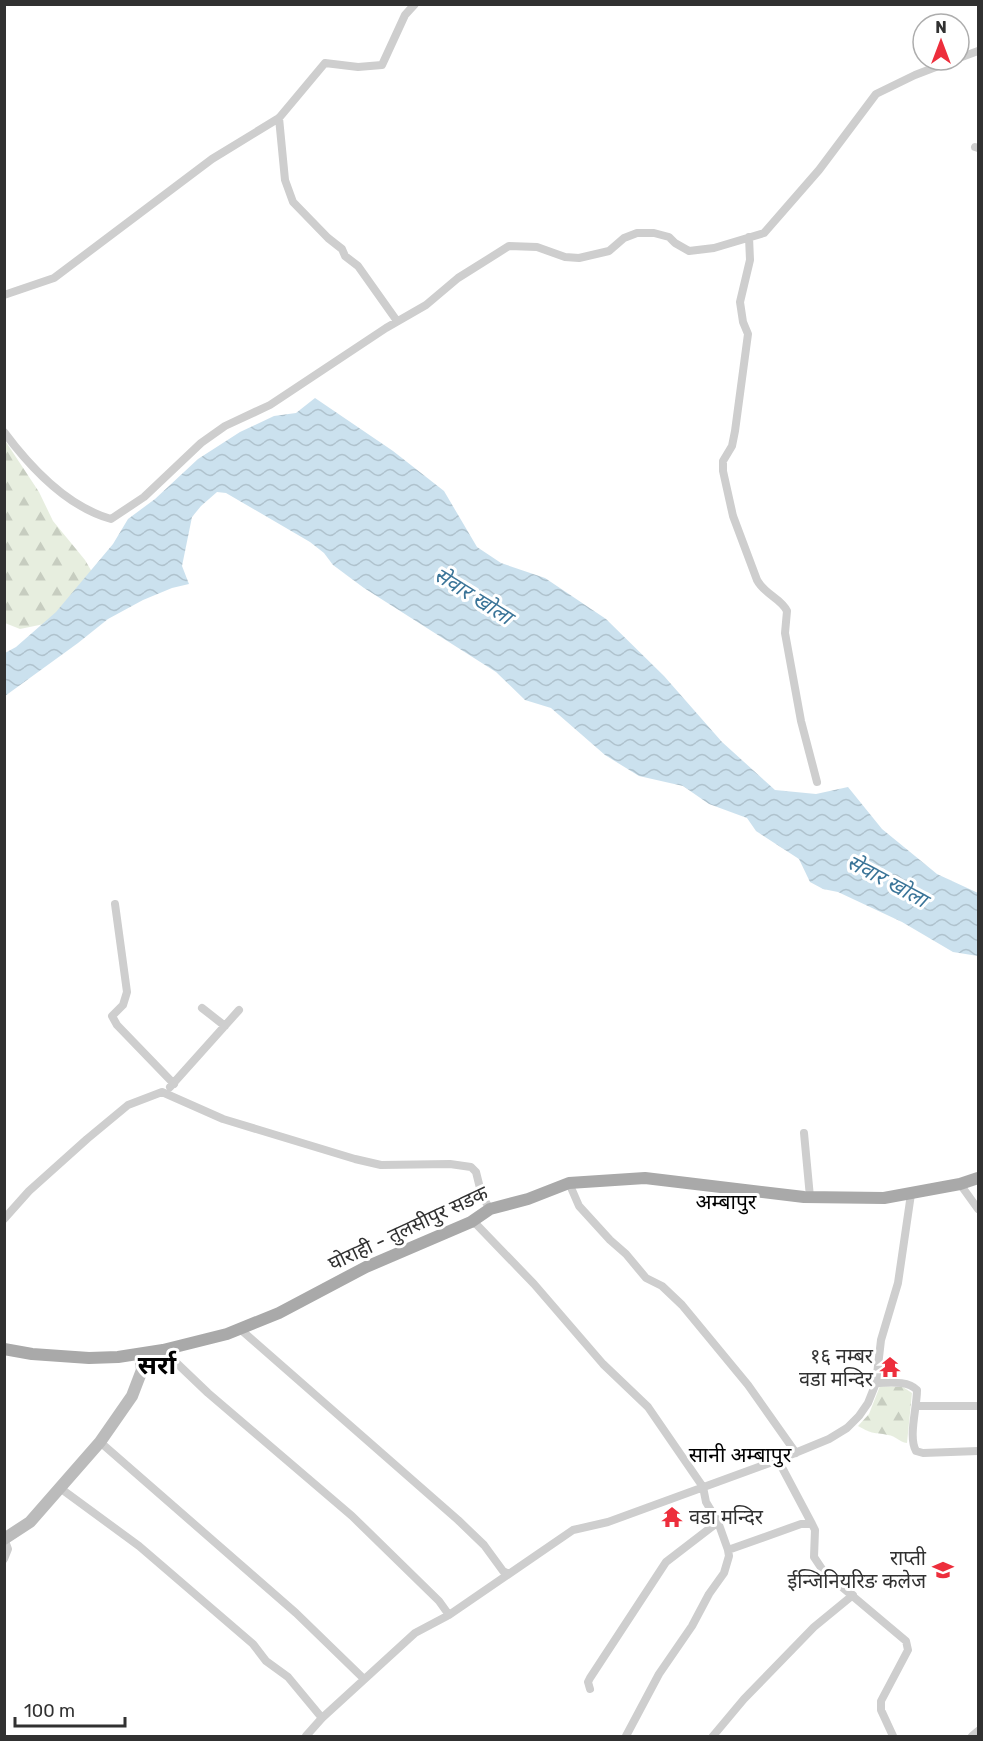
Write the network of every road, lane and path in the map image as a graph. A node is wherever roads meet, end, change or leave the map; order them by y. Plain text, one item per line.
1 (415, 4) edge
2 (923, 72) edge
3 (279, 118) junction
4 (749, 237) junction
5 (4, 295) edge
6 (397, 321) junction
7 (4, 432) edge
8 (817, 782) dead end
9 (115, 904) dead end
10 (202, 1008) dead end
11 (239, 1010) dead end
12 (225, 1026) junction
13 (174, 1084) junction
14 (162, 1092) junction
15 (804, 1133) dead end
16 (978, 1178) edge
17 (569, 1183) junction
18 (960, 1184) junction
19 (911, 1194) junction
20 (810, 1197) junction
21 (490, 1209) junction
22 (978, 1209) edge
23 (4, 1219) edge
24 (471, 1222) junction
25 (240, 1329) junction
26 (4, 1349) edge
27 (163, 1350) junction
28 (140, 1354) junction
29 (876, 1383) junction
30 (917, 1406) junction
31 (978, 1406) edge
32 (100, 1442) junction
33 (978, 1451) edge
34 (796, 1453) junction
35 (778, 1460) junction
36 (703, 1487) junction
37 (60, 1488) junction
38 (718, 1522) junction
39 (812, 1524) junction
40 (5, 1539) edge
41 (728, 1550) junction
42 (4, 1559) edge
43 (509, 1574) junction
44 (854, 1595) junction
45 (449, 1615) junction
46 (364, 1679) junction
47 (590, 1689) dead end
48 (322, 1718) junction
49 (978, 1731) edge
50 (306, 1737) edge
51 (626, 1737) edge
52 (713, 1737) edge
53 (893, 1737) edge
54 (972, 1737) edge

1 - 3 street
2 - 4 street
3 - 5 street
3 - 6 street
4 - 6 street
4 - 8 street
6 - 7 street
9 - 13 street
10 - 12 street
11 - 12 street
12 - 13 street
13 - 14 street
14 - 21 street
14 - 23 street
15 - 20 street
16 - 18 main road, घोराही - तुलसीपुर सडक
17 - 20 main road, घोराही - तुलसीपुर सडक
17 - 21 main road, घोराही - तुलसीपुर सडक
17 - 34 street
18 - 19 main road, घोराही - तुलसीपुर सडक
18 - 22 street
19 - 20 main road, घोराही - तुलसीपुर सडक
19 - 29 street
21 - 24 main road, घोराही - तुलसीपुर सडक
24 - 25 main road, घोराही - तुलसीपुर सडक
24 - 36 street
25 - 27 main road, घोराही - तुलसीपुर सडक
25 - 43 street
26 - 28 main road, घोराही - तुलसीपुर सडक
27 - 28 main road, घोराही - तुलसीपुर सडक
27 - 45 street
28 - 32 street
29 - 30 street
29 - 34 street
30 - 31 street
30 - 33 street
32 - 37 street
32 - 46 street
34 - 35 street
35 - 36 street
35 - 39 street
36 - 38 street
36 - 43 street
37 - 40 street
37 - 48 street
38 - 41 street
38 - 47 street
39 - 41 street
39 - 44 street
40 - 42 street
41 - 51 street
43 - 45 street
44 - 52 street
44 - 53 street
45 - 46 street
46 - 48 street
48 - 50 street
49 - 54 street

